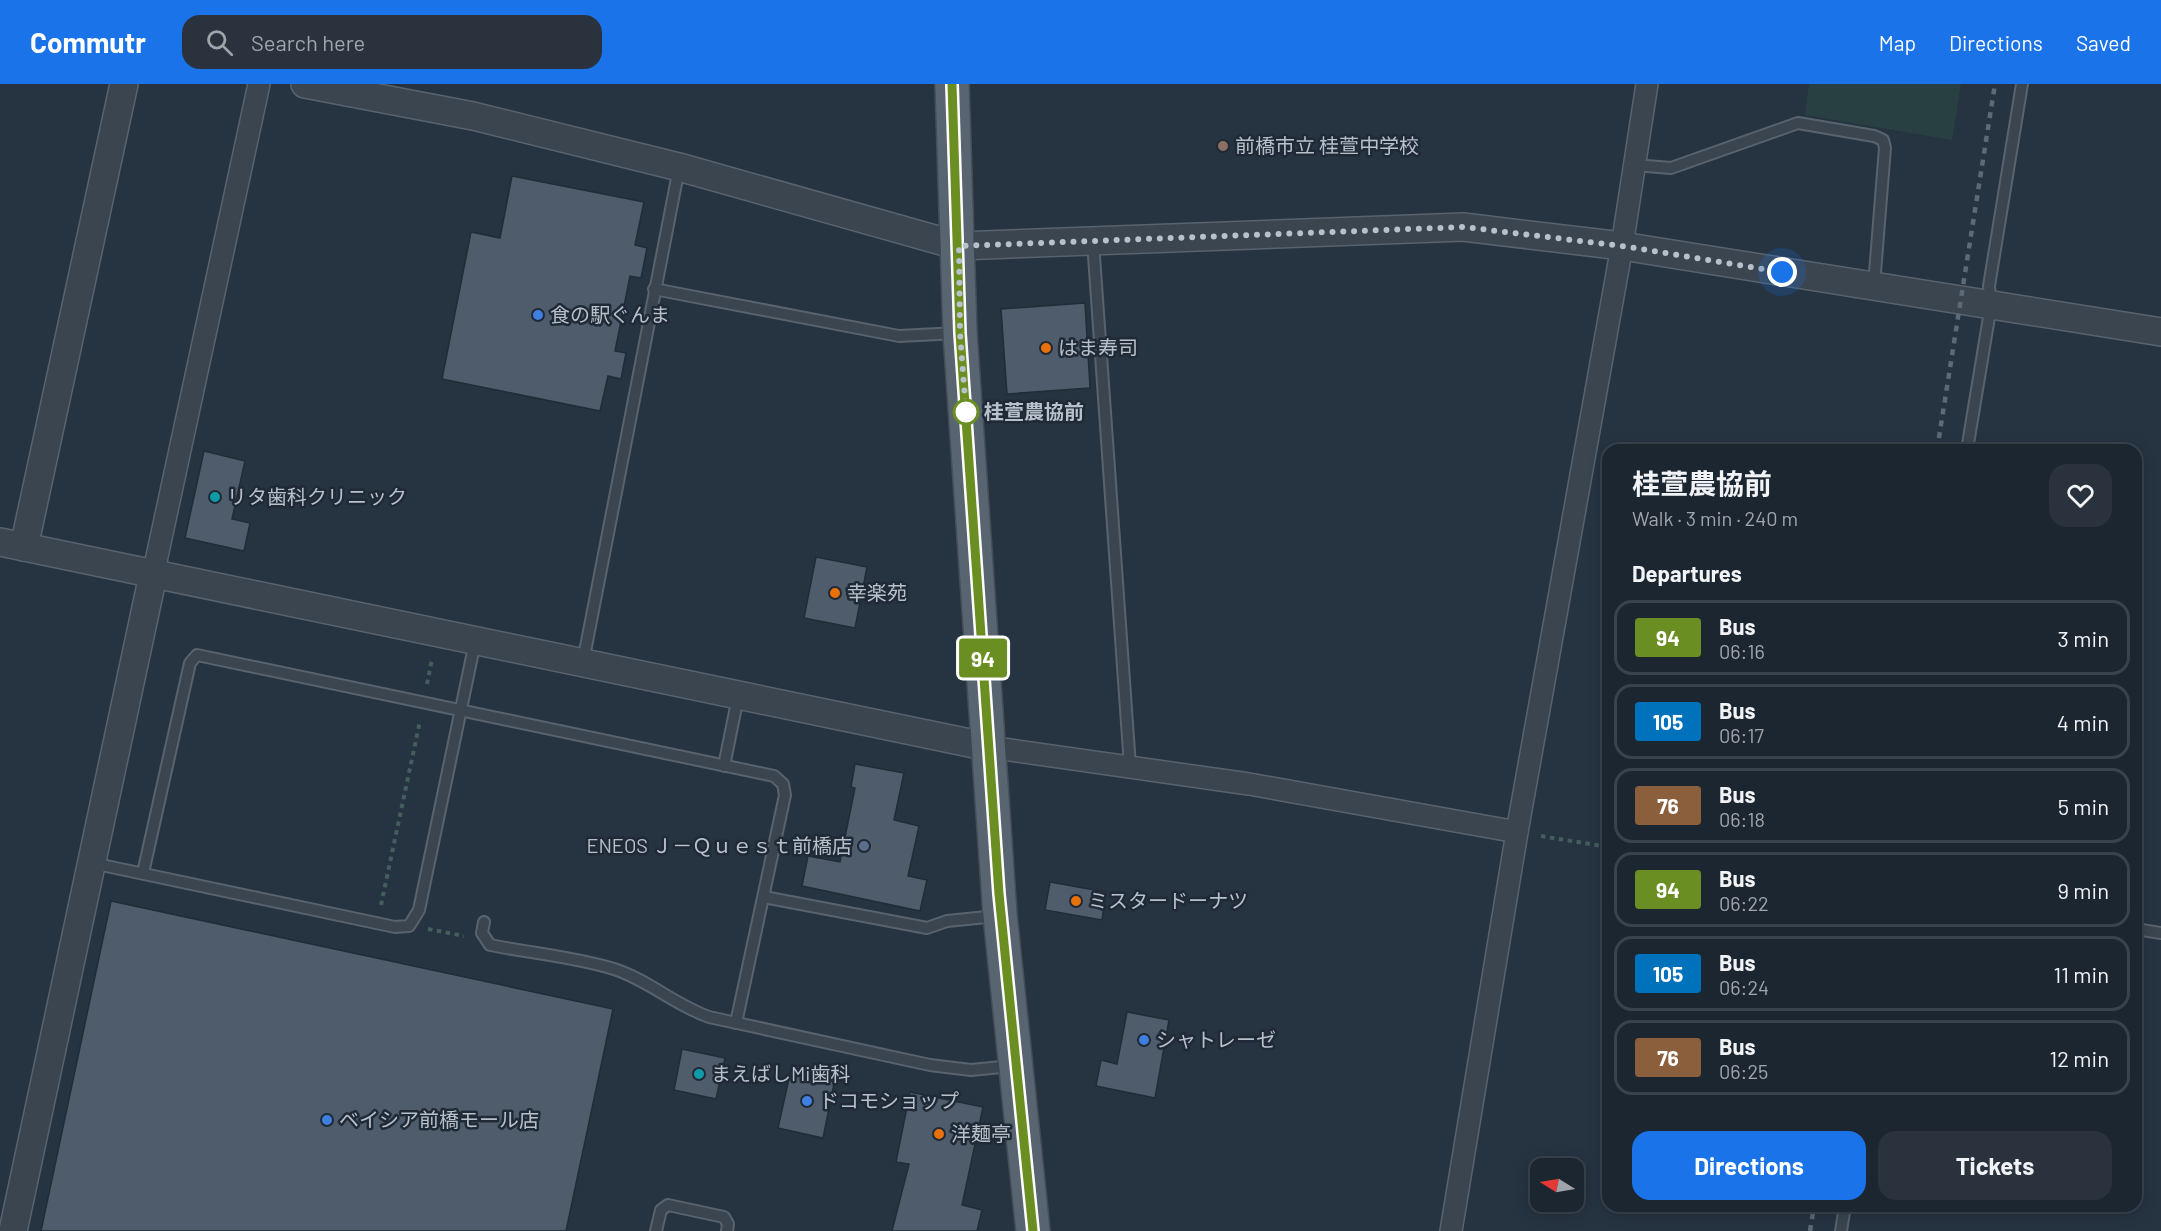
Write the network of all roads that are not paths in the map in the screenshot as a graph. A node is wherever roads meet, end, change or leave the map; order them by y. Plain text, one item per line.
1 (124, 84) edge
2 (259, 84) edge
3 (305, 84) edge
4 (952, 84) edge
5 (1647, 84) edge
6 (2022, 84) edge
7 (1634, 165) junction
8 (679, 167) junction
9 (1093, 242) junction
10 (959, 246) junction
11 (1622, 246) junction
12 (1874, 287) junction
13 (654, 289) junction
14 (1991, 305) junction
15 (2161, 332) edge
16 (960, 333) junction
17 (1968, 444) edge
18 (12, 545) edge
19 (153, 575) junction
20 (476, 642) junction
21 (582, 664) junction
22 (738, 697) junction
23 (461, 711) junction
24 (989, 747) junction
25 (724, 766) junction
26 (1130, 766) junction
27 (1517, 832) junction
28 (92, 862) junction
29 (143, 873) junction
30 (764, 897) junction
31 (1000, 915) junction
32 (484, 922) dead end
33 (2142, 930) edge
34 (2161, 933) edge
35 (736, 1023) junction
36 (1017, 1066) junction
37 (1844, 1212) edge
38 (13, 1231) edge
39 (656, 1231) edge
40 (727, 1231) edge
41 (1033, 1231) edge
42 (1451, 1231) edge
43 (1841, 1231) edge

1 - 18 street
2 - 19 street
3 - 8 street
4 - 10 main road
5 - 7 street
6 - 14 lane
7 - 11 street
7 - 12 lane
8 - 10 street
8 - 13 lane
9 - 10 street
9 - 11 street
9 - 26 lane
10 - 16 main road
11 - 12 street
11 - 27 street
12 - 14 street
13 - 16 lane
13 - 21 lane
14 - 15 street
14 - 17 lane
16 - 24 main road
18 - 19 street
19 - 20 street
19 - 28 street
20 - 21 street
20 - 23 lane
21 - 22 street
22 - 24 street
22 - 25 lane
23 - 25 lane
23 - 29 lane
23 - 29 lane
24 - 26 street
24 - 31 main road
25 - 30 lane
26 - 27 street
27 - 42 street
28 - 29 lane
28 - 38 street
30 - 31 lane
30 - 35 lane
31 - 36 main road
32 - 35 lane
33 - 34 lane
35 - 36 lane
36 - 41 main road
37 - 43 lane
39 - 40 lane

